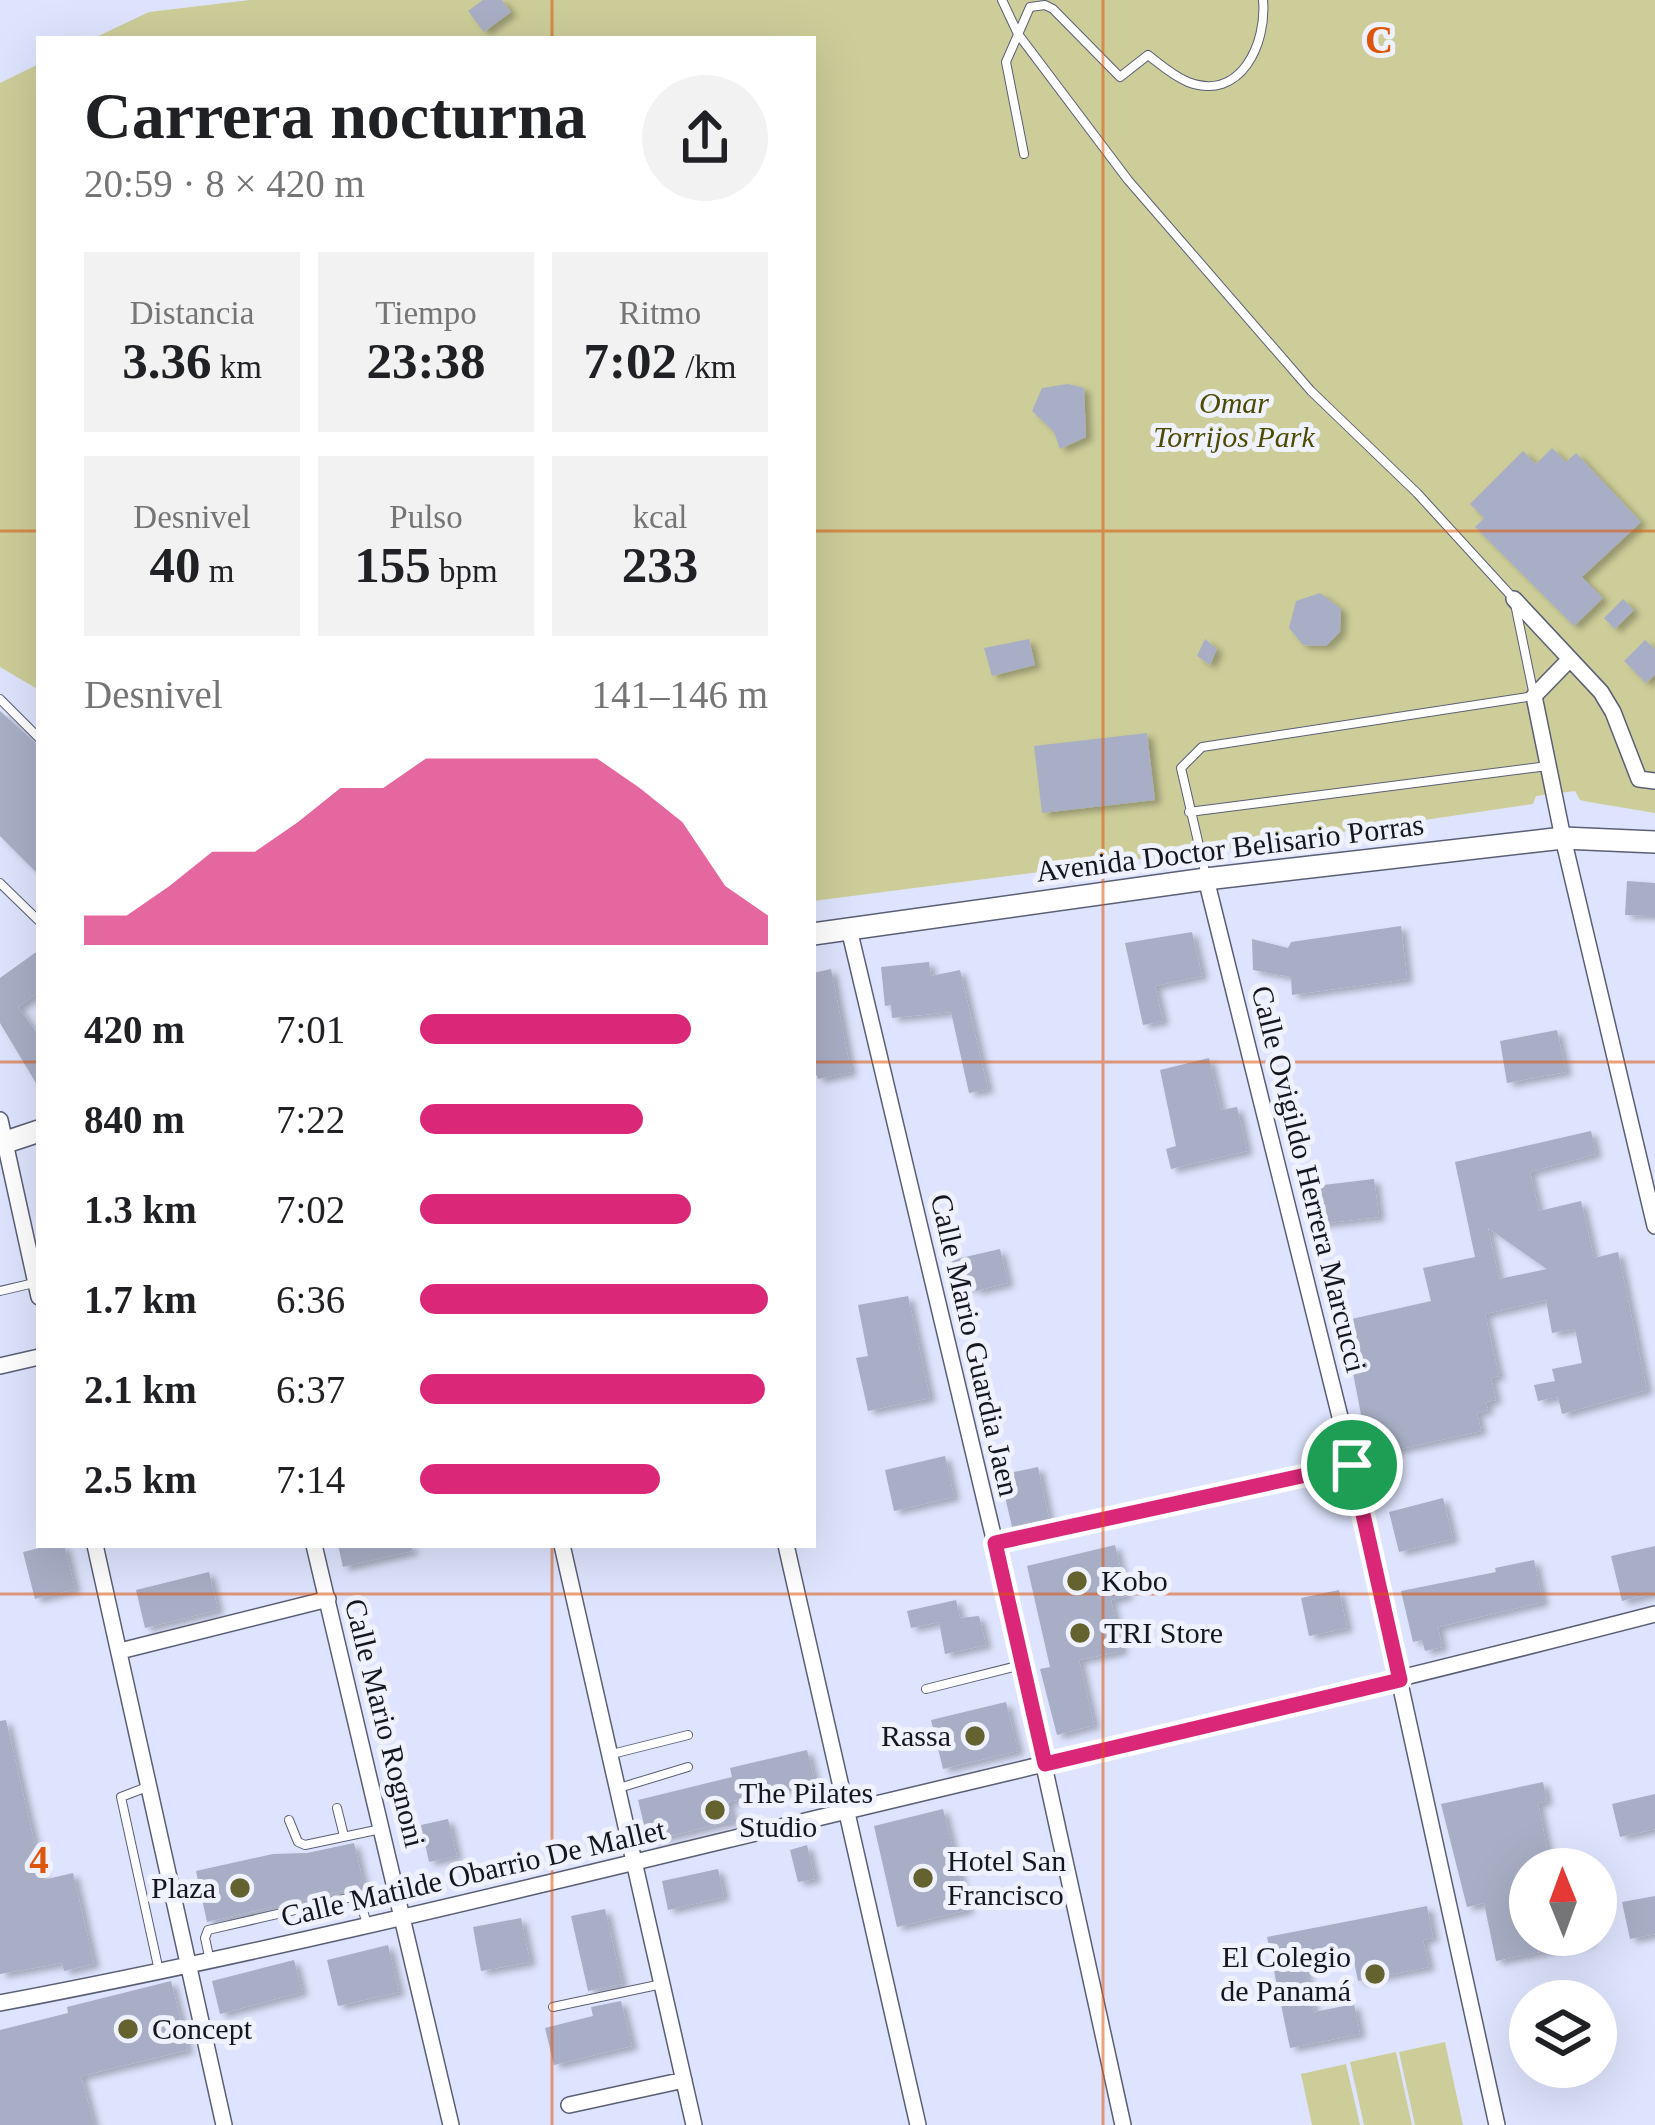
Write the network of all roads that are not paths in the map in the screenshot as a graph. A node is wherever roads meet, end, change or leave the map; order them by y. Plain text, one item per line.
1 (1002, 0) edge
2 (1263, 0) edge
3 (1018, 34) junction
4 (1024, 154) dead end
5 (1514, 599) junction
6 (1569, 659) junction
7 (1534, 696) junction
8 (0, 699) edge
9 (36, 735) edge
10 (1550, 766) junction
11 (1655, 781) edge
12 (1189, 812) junction
13 (1563, 838) junction
14 (1655, 842) edge
15 (1206, 879) junction
16 (0, 883) edge
17 (36, 918) edge
18 (848, 929) junction
19 (816, 934) edge
20 (36, 1131) edge
21 (2, 1135) edge
22 (1655, 1226) edge
23 (36, 1281) edge
24 (36, 1290) edge
25 (0, 1291) edge
26 (36, 1358) edge
27 (0, 1366) edge
28 (1352, 1465) junction
29 (995, 1543) junction
30 (96, 1548) edge
31 (315, 1548) edge
32 (563, 1548) edge
33 (787, 1548) edge
34 (328, 1599) junction
35 (1655, 1614) edge
36 (120, 1651) junction
37 (1022, 1665) junction
38 (1400, 1680) junction
39 (926, 1689) dead end
40 (688, 1735) dead end
41 (612, 1754) junction
42 (1045, 1764) junction
43 (688, 1767) dead end
44 (148, 1787) junction
45 (620, 1788) junction
46 (337, 1808) dead end
47 (848, 1811) junction
48 (289, 1820) dead end
49 (383, 1828) junction
50 (344, 1836) junction
51 (636, 1864) junction
52 (404, 1916) junction
53 (368, 1925) junction
54 (210, 1962) junction
55 (188, 1967) junction
56 (160, 1973) junction
57 (662, 1984) junction
58 (0, 2002) edge
59 (553, 2007) dead end
60 (684, 2080) junction
61 (569, 2105) dead end
62 (224, 2125) edge
63 (451, 2125) edge
64 (694, 2125) edge
65 (918, 2125) edge
66 (1124, 2125) edge
67 (1497, 2125) edge

1 - 3 lane
2 - 3 lane
3 - 4 lane
3 - 5 lane
5 - 6 street
5 - 7 lane
6 - 7 street
6 - 11 street
7 - 10 street
7 - 12 lane
8 - 9 lane
10 - 12 lane
10 - 13 street
12 - 15 lane
13 - 14 street, Avenida Doctor Belisario Porras
13 - 15 street, Avenida Doctor Belisario Porras
13 - 22 street
15 - 18 street, Avenida Doctor Belisario Porras
15 - 28 street, Calle Ovigildo Herrera Marcucci
16 - 17 lane
18 - 19 street, Avenida Doctor Belisario Porras
18 - 29 street, Calle Mario Guardia Jaen
20 - 21 street
21 - 23 street
24 - 25 lane
26 - 27 street
28 - 29 street
28 - 38 street, Calle Ovigildo Herrera Marcucci
29 - 37 street, Calle Mario Guardia Jaen
30 - 36 street
31 - 34 street, Calle Mario Rognoni
32 - 41 street
33 - 47 street
34 - 36 street
34 - 49 street, Calle Mario Rognoni
35 - 38 street, Calle Matilde Obarrio De Mallet
36 - 44 street
37 - 39 lane
37 - 42 street, Calle Mario Guardia Jaen
38 - 42 street, Calle Matilde Obarrio De Mallet
38 - 67 street, Calle Ovigildo Herrera Marcucci
40 - 41 lane
41 - 45 street
42 - 47 street, Calle Matilde Obarrio De Mallet
42 - 66 street, Calle Mario Guardia Jaen
43 - 45 lane
44 - 55 street
44 - 56 lane
45 - 51 street
46 - 50 lane
47 - 51 street, Calle Matilde Obarrio De Mallet
47 - 65 street
48 - 50 lane
49 - 50 lane
49 - 52 street, Calle Mario Rognoni
51 - 52 street, Calle Matilde Obarrio De Mallet
51 - 57 street
52 - 53 street, Calle Matilde Obarrio De Mallet
52 - 63 street, Calle Mario Rognoni
53 - 54 street, Calle Matilde Obarrio De Mallet
53 - 54 lane
54 - 55 street, Calle Matilde Obarrio De Mallet
55 - 56 street, Calle Matilde Obarrio De Mallet
55 - 62 street
56 - 58 street, Calle Matilde Obarrio De Mallet
57 - 59 lane
57 - 60 street
60 - 61 street
60 - 64 street

